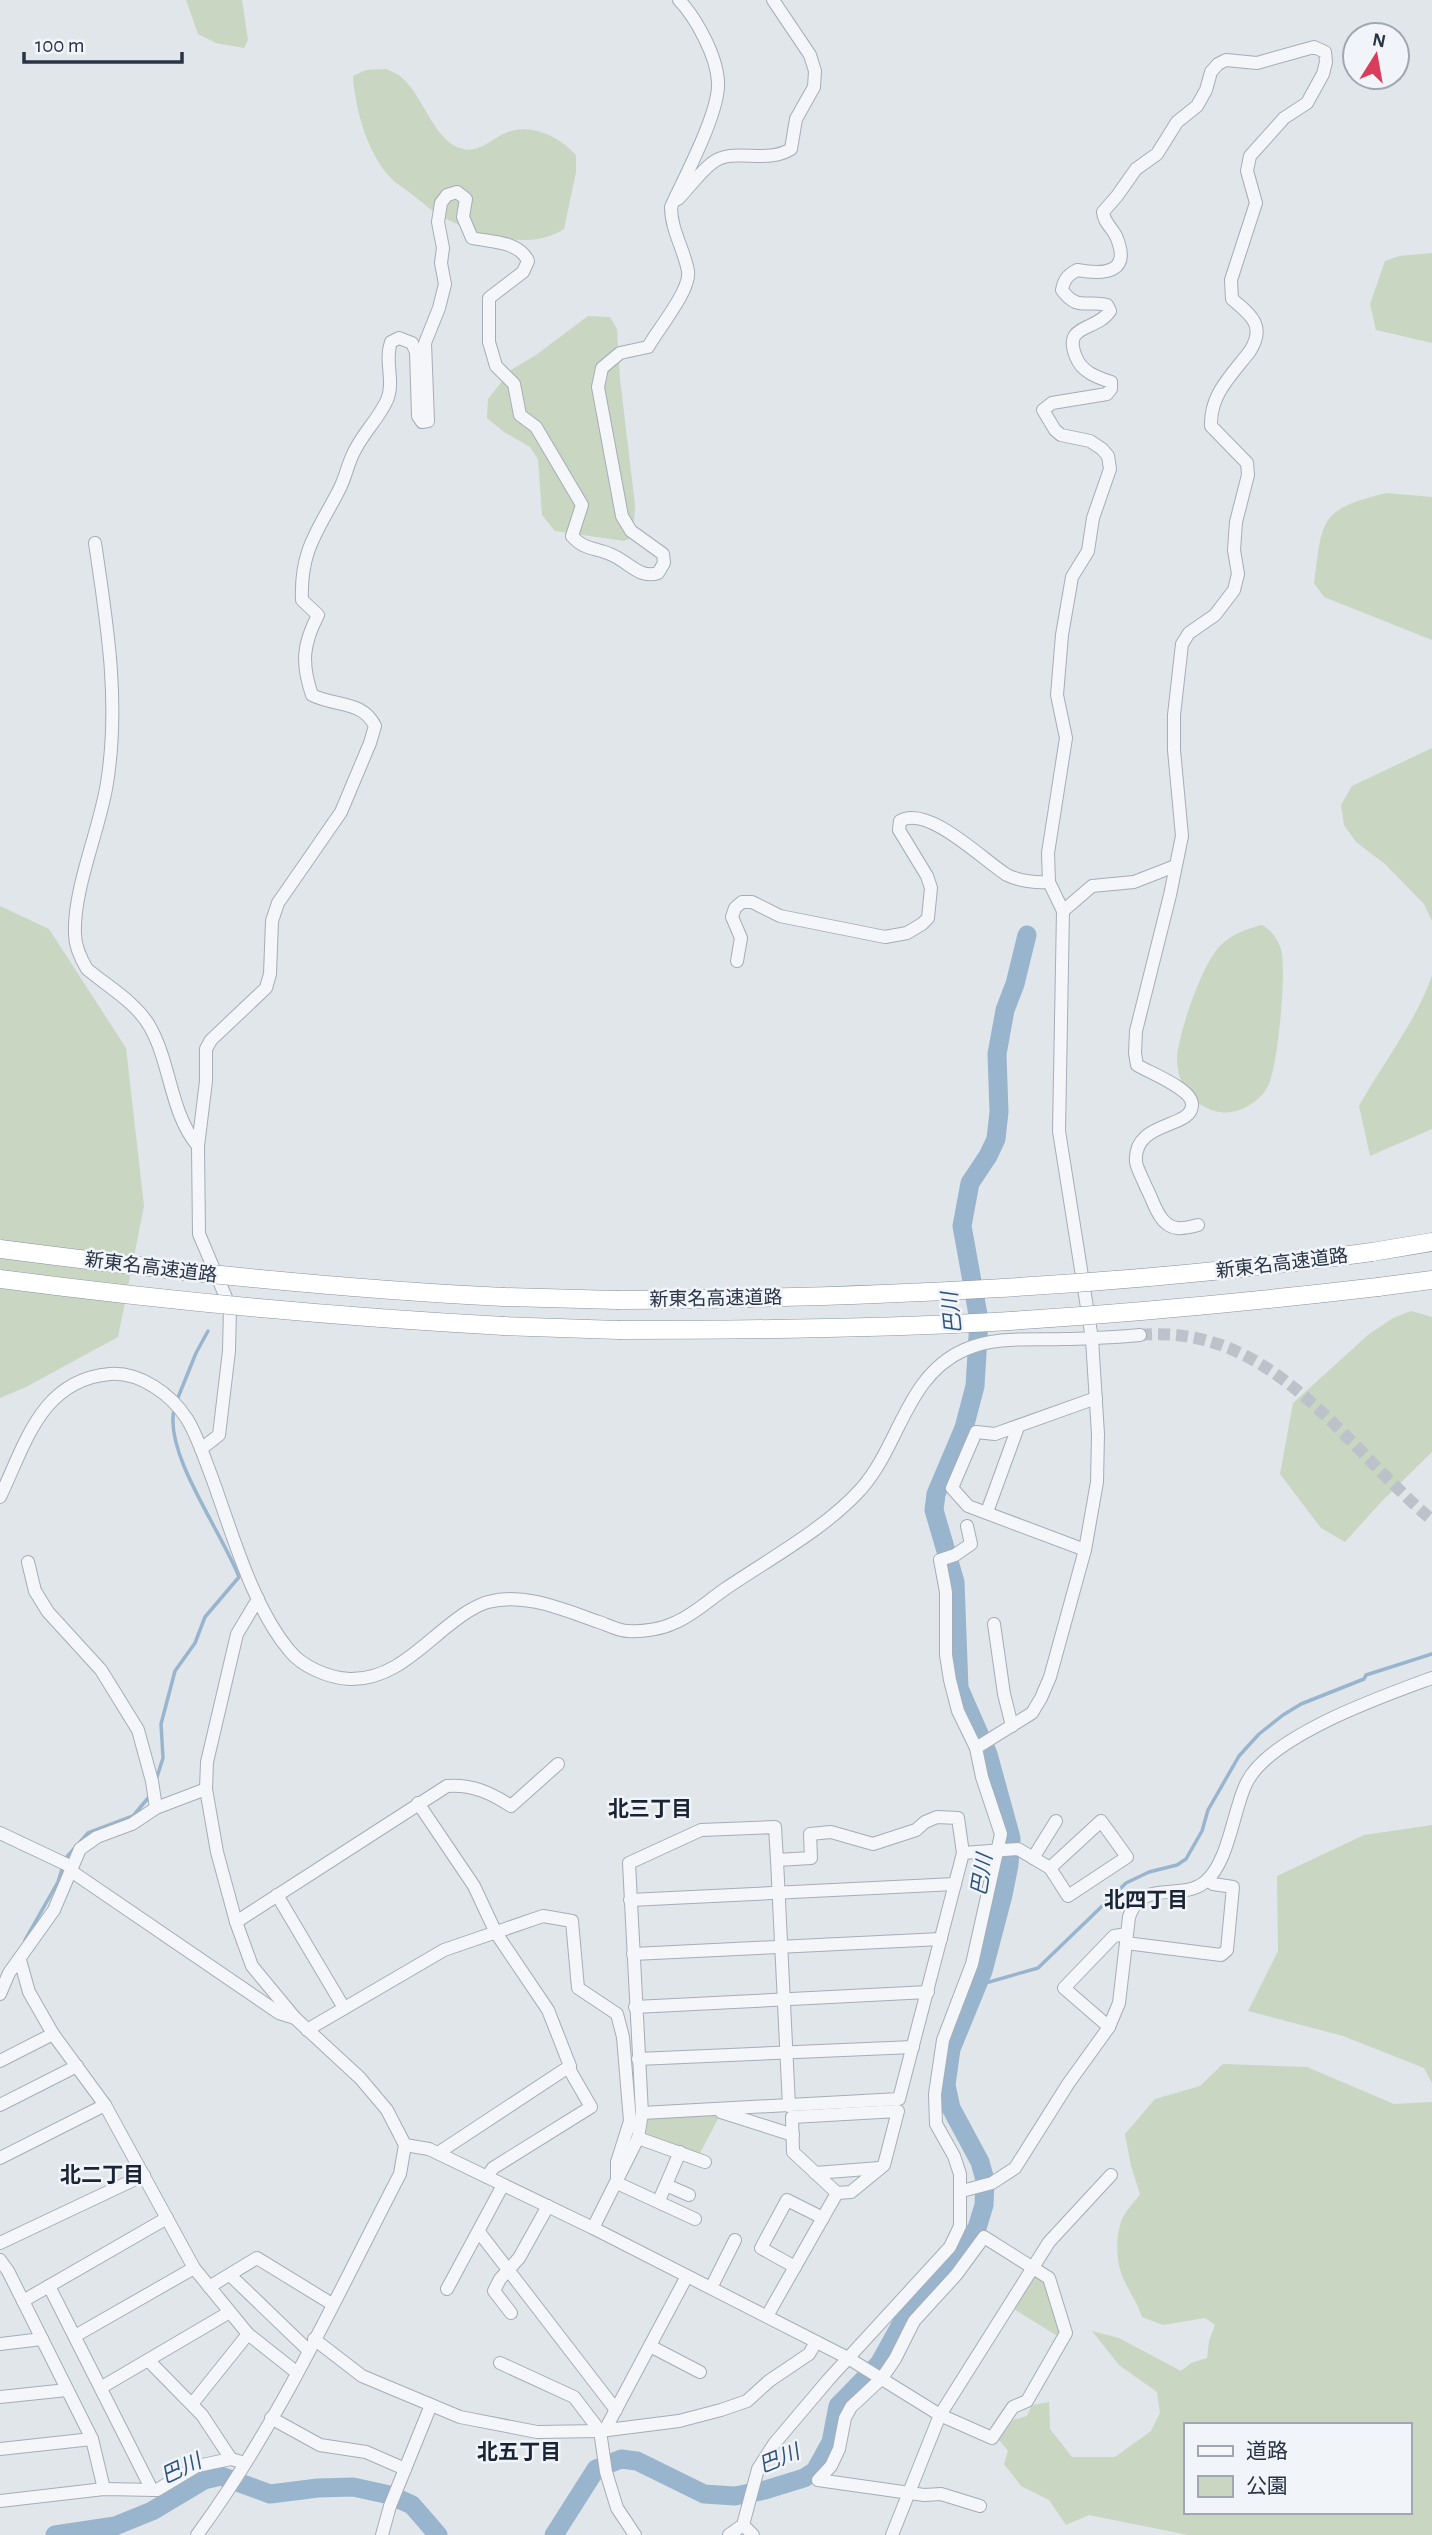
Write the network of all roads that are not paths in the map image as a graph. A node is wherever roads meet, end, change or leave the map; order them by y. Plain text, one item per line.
1 (680, 0) edge
2 (773, 0) edge
3 (671, 207) junction
4 (95, 543) dead end
5 (1175, 866) junction
6 (1049, 882) junction
7 (1063, 911) junction
8 (737, 961) dead end
9 (198, 1146) junction
10 (1198, 1225) dead end
11 (1432, 1242) edge
12 (0, 1249) edge
13 (0, 1279) edge
14 (1432, 1280) edge
15 (1140, 1335) tunnel mouth
16 (1092, 1339) junction
17 (1096, 1398) junction
18 (1018, 1427) junction
19 (201, 1449) junction
20 (0, 1497) edge
21 (987, 1512) junction
22 (967, 1526) dead end
23 (1085, 1550) junction
24 (28, 1562) dead end
25 (258, 1600) junction
26 (994, 1624) dead end
27 (1432, 1678) edge
28 (1012, 1726) junction
29 (982, 1744) junction
30 (558, 1764) dead end
31 (206, 1789) junction
32 (418, 1803) junction
33 (156, 1808) junction
34 (1056, 1821) dead end
35 (0, 1833) edge
36 (1001, 1849) junction
37 (962, 1853) junction
38 (1033, 1858) junction
39 (777, 1860) junction
40 (67, 1866) junction
41 (1050, 1868) junction
42 (1208, 1880) junction
43 (955, 1884) junction
44 (778, 1893) junction
45 (277, 1895) junction
46 (630, 1900) junction
47 (236, 1922) junction
48 (496, 1933) junction
49 (1126, 1938) junction
50 (941, 1939) junction
51 (781, 1947) junction
52 (633, 1954) junction
53 (20, 1960) junction
54 (928, 1992) junction
55 (0, 1994) edge
56 (783, 1999) junction
57 (635, 2007) junction
58 (344, 2008) junction
59 (295, 2018) junction
60 (1109, 2026) junction
61 (307, 2030) junction
62 (53, 2034) junction
63 (914, 2047) junction
64 (786, 2053) junction
65 (638, 2059) junction
66 (0, 2061) edge
67 (77, 2066) junction
68 (568, 2067) junction
69 (0, 2105) edge
70 (105, 2105) junction
71 (789, 2106) junction
72 (714, 2110) junction
73 (642, 2113) junction
74 (793, 2135) junction
75 (638, 2137) junction
76 (405, 2145) junction
77 (680, 2152) junction
78 (438, 2153) junction
79 (0, 2158) edge
80 (705, 2162) dead end
81 (880, 2168) junction
82 (815, 2173) junction
83 (144, 2175) junction
84 (1111, 2175) dead end
85 (487, 2177) junction
86 (617, 2183) junction
87 (503, 2185) junction
88 (962, 2191) junction
89 (837, 2193) junction
90 (688, 2195) dead end
91 (548, 2206) junction
92 (167, 2218) junction
93 (823, 2218) junction
94 (695, 2219) dead end
95 (593, 2228) junction
96 (479, 2231) junction
97 (735, 2240) dead end
98 (0, 2243) edge
99 (795, 2267) junction
100 (194, 2268) junction
101 (1032, 2268) junction
102 (3, 2269) edge
103 (510, 2269) junction
104 (230, 2275) junction
105 (687, 2276) junction
106 (49, 2286) junction
107 (209, 2287) junction
108 (711, 2288) junction
109 (447, 2289) dead end
110 (23, 2301) junction
111 (332, 2304) junction
112 (228, 2313) junction
113 (511, 2313) dead end
114 (766, 2316) junction
115 (248, 2334) junction
116 (75, 2336) junction
117 (42, 2339) junction
118 (816, 2342) junction
119 (0, 2344) edge
120 (311, 2344) junction
121 (650, 2346) junction
122 (848, 2358) junction
123 (148, 2360) junction
124 (500, 2363) dead end
125 (296, 2372) junction
126 (700, 2372) dead end
127 (882, 2378) junction
128 (102, 2387) junction
129 (67, 2390) junction
130 (0, 2397) edge
131 (192, 2404) junction
132 (431, 2405) junction
133 (616, 2410) junction
134 (940, 2416) junction
135 (271, 2418) junction
136 (602, 2431) junction
137 (92, 2439) junction
138 (0, 2449) edge
139 (231, 2459) junction
140 (243, 2466) junction
141 (405, 2469) junction
142 (104, 2489) junction
143 (152, 2490) junction
144 (909, 2493) junction
145 (0, 2501) edge
146 (980, 2507) dead end
147 (743, 2525) junction
148 (197, 2535) edge
149 (382, 2535) edge
150 (635, 2535) edge
151 (729, 2535) edge
152 (753, 2535) edge
153 (892, 2535) edge

1 - 3 street
2 - 3 street
3 - 9 street
4 - 9 street
5 - 6 street
5 - 7 street
5 - 10 street
6 - 7 street
6 - 8 street
7 - 16 street
9 - 19 street
11 - 12 highway, 新東名高速道路, bridge
13 - 14 highway, 新東名高速道路, bridge
15 - 16 street
16 - 17 street
16 - 25 street
17 - 18 street
17 - 23 street
18 - 21 street
18 - 21 street
19 - 20 street
19 - 25 street
21 - 23 street
22 - 29 street
23 - 28 street
24 - 33 street
25 - 31 street
26 - 28 street
27 - 42 street
28 - 29 street
29 - 36 street
30 - 32 street
31 - 33 street
31 - 47 street
32 - 45 street
32 - 48 street
33 - 40 street
34 - 38 street
35 - 40 street
36 - 37 street
36 - 38 street
36 - 88 street
37 - 39 street
37 - 43 street
38 - 41 street
39 - 44 street
39 - 46 street
40 - 53 street
40 - 59 street
41 - 41 street
42 - 49 street
42 - 49 street
43 - 44 street
43 - 50 street
44 - 46 street
44 - 51 street
45 - 47 street
45 - 58 street
46 - 52 street
47 - 59 street
48 - 58 street
48 - 68 street
48 - 86 street
49 - 60 street
49 - 60 street
50 - 51 street
50 - 54 street
51 - 52 street
51 - 56 street
52 - 57 street
53 - 55 street
53 - 62 street
54 - 56 street
54 - 63 street
56 - 57 street
56 - 64 street
57 - 65 street
58 - 61 street
59 - 61 street
60 - 88 street
61 - 76 street
62 - 66 street
62 - 67 street
63 - 64 street
63 - 71 street
64 - 65 street
64 - 71 street
65 - 73 street
67 - 69 street
67 - 70 street
68 - 78 street
68 - 85 street
70 - 79 street
70 - 83 street
71 - 72 street
72 - 73 street
72 - 74 street
73 - 75 street
74 - 81 street
74 - 82 street
75 - 77 street
75 - 86 street
76 - 78 street
76 - 111 street
77 - 80 street
77 - 90 street
78 - 85 street
81 - 82 street
81 - 89 street
82 - 89 street
83 - 92 street
83 - 98 street
84 - 101 street
85 - 87 street
86 - 94 street
86 - 95 street
87 - 91 street
87 - 96 street
88 - 122 street
89 - 93 street
91 - 95 street
91 - 103 street
92 - 100 street
92 - 106 street
93 - 99 street
93 - 99 street
95 - 105 street
96 - 103 street
96 - 109 street
97 - 108 street
99 - 114 street
100 - 107 street
100 - 116 street
101 - 127 street
101 - 134 street
101 - 134 street
102 - 110 street
103 - 113 street
103 - 133 street
104 - 107 street
104 - 111 street
104 - 120 street
105 - 108 street
105 - 121 street
106 - 110 street
106 - 116 street
107 - 112 street
108 - 114 street
110 - 117 street
111 - 120 street
112 - 115 street
112 - 123 street
114 - 118 street
115 - 125 street
115 - 131 street
116 - 128 street
117 - 119 street
117 - 129 street
118 - 122 street
118 - 136 street
120 - 125 street
120 - 132 street
121 - 126 street
121 - 133 street
122 - 127 street
122 - 147 street
123 - 128 street
123 - 131 street
124 - 136 street
125 - 135 street
127 - 134 street
127 - 144 street
128 - 143 street
129 - 130 street
129 - 137 street
131 - 139 street
132 - 136 street
132 - 141 street
133 - 136 street
134 - 144 street
135 - 140 street
135 - 141 street
136 - 150 street
137 - 138 street
137 - 142 street
139 - 140 street
139 - 143 street
140 - 148 street
141 - 149 street
142 - 143 street
142 - 145 street
144 - 146 street
144 - 153 street
147 - 151 street
147 - 152 street

